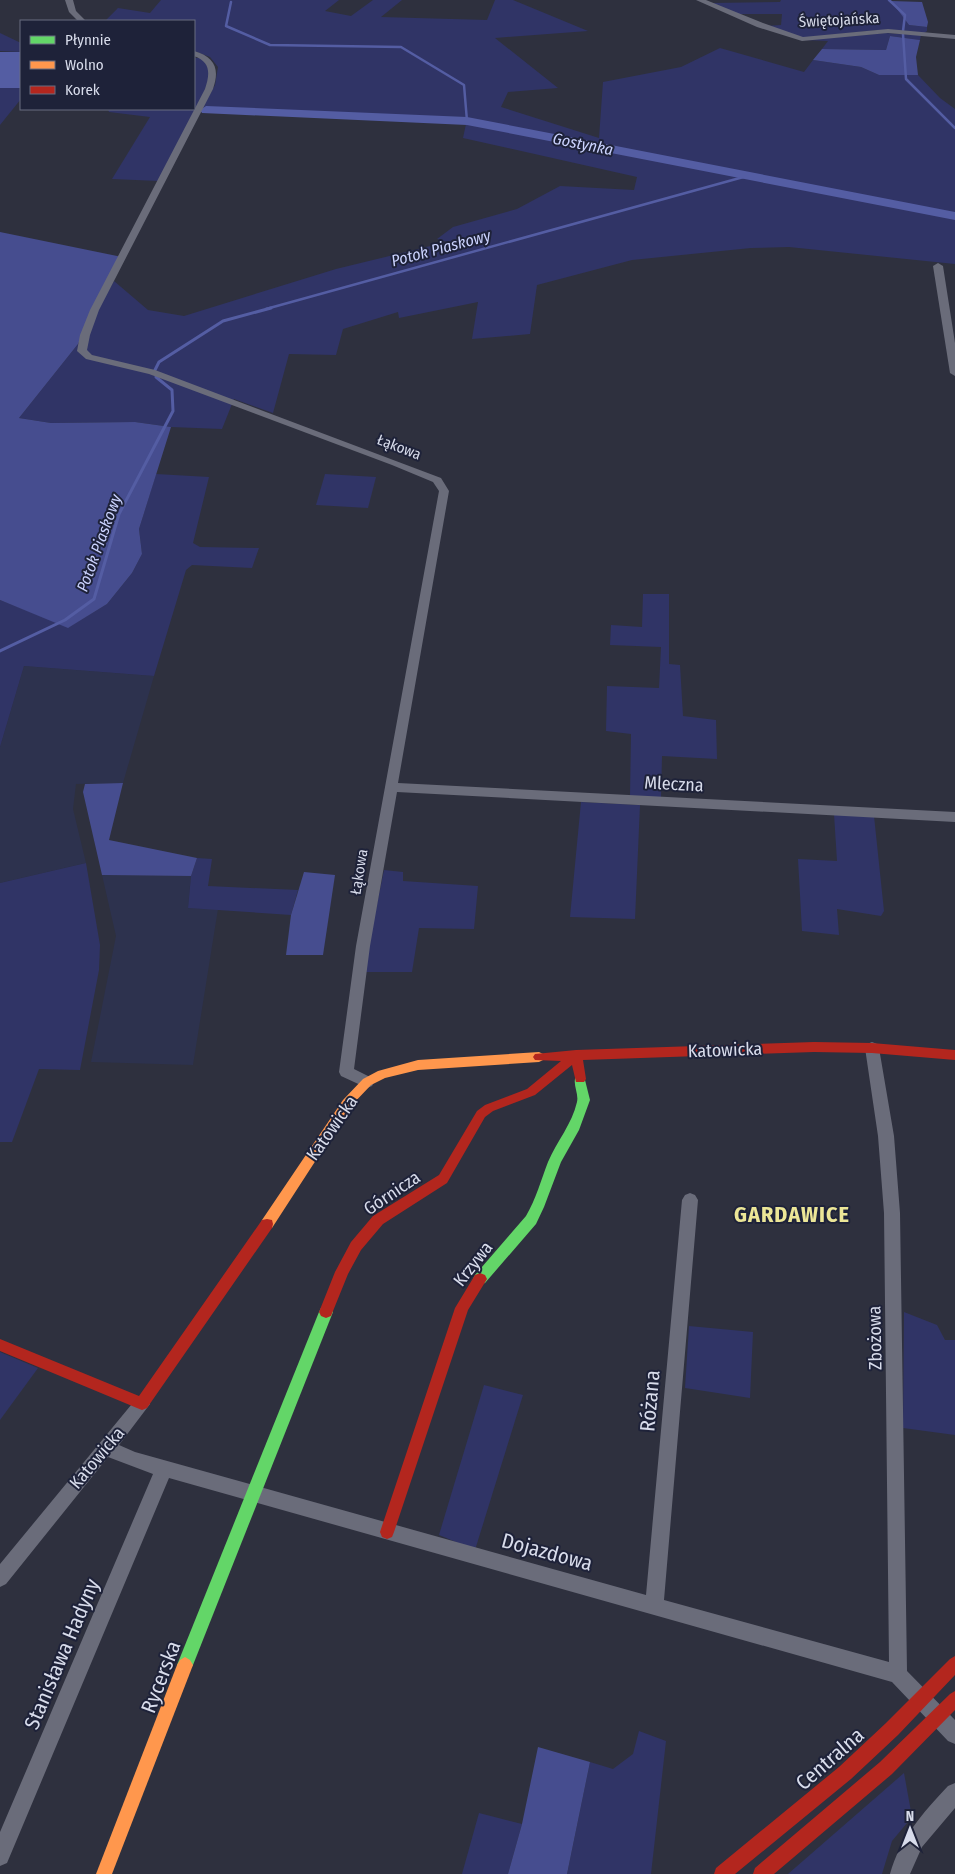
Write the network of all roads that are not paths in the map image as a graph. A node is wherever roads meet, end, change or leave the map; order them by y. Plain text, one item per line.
1 (69, 0) edge
2 (700, 0) edge
3 (81, 20) edge
4 (955, 37) edge
5 (195, 53) edge
6 (938, 266) dead end
7 (955, 372) edge
8 (392, 787) junction
9 (955, 817) edge
10 (872, 1048) junction
11 (576, 1055) junction
12 (955, 1055) edge
13 (367, 1082) junction
14 (690, 1200) dead end
15 (0, 1345) edge
16 (142, 1404) junction
17 (106, 1448) junction
18 (164, 1469) junction
19 (252, 1493) junction
20 (387, 1532) junction
21 (0, 1578) edge
22 (654, 1606) junction
23 (955, 1664) edge
24 (897, 1674) junction
25 (921, 1699) junction
26 (955, 1699) edge
27 (938, 1718) junction
28 (955, 1734) edge
29 (955, 1793) edge
30 (0, 1856) edge
31 (104, 1874) edge
32 (722, 1874) edge
33 (761, 1874) edge
34 (900, 1874) edge

1 - 3 street
2 - 4 street, Świętojańska
5 - 8 street, Łąkowa
6 - 7 street
8 - 9 street, Mleczna
8 - 13 street, Łąkowa
10 - 11 street, Katowicka
10 - 12 street, Katowicka
10 - 24 street, Zbożowa
11 - 13 street, Katowicka
11 - 19 street, Górnicza
11 - 20 street, Krzywa
13 - 16 street, Katowicka
14 - 22 street, Różana
15 - 16 street
16 - 17 street, Katowicka
17 - 18 street, Dojazdowa
17 - 21 street, Katowicka
18 - 19 street, Dojazdowa
18 - 30 street, Stanisława Hadyny
19 - 20 street, Dojazdowa
19 - 31 street, Rycerska
20 - 22 street, Dojazdowa
22 - 24 street, Dojazdowa
23 - 25 street, Centralna
24 - 25 street
25 - 27 street
25 - 32 street, Centralna
26 - 27 street
27 - 28 street
27 - 33 street
29 - 34 street

